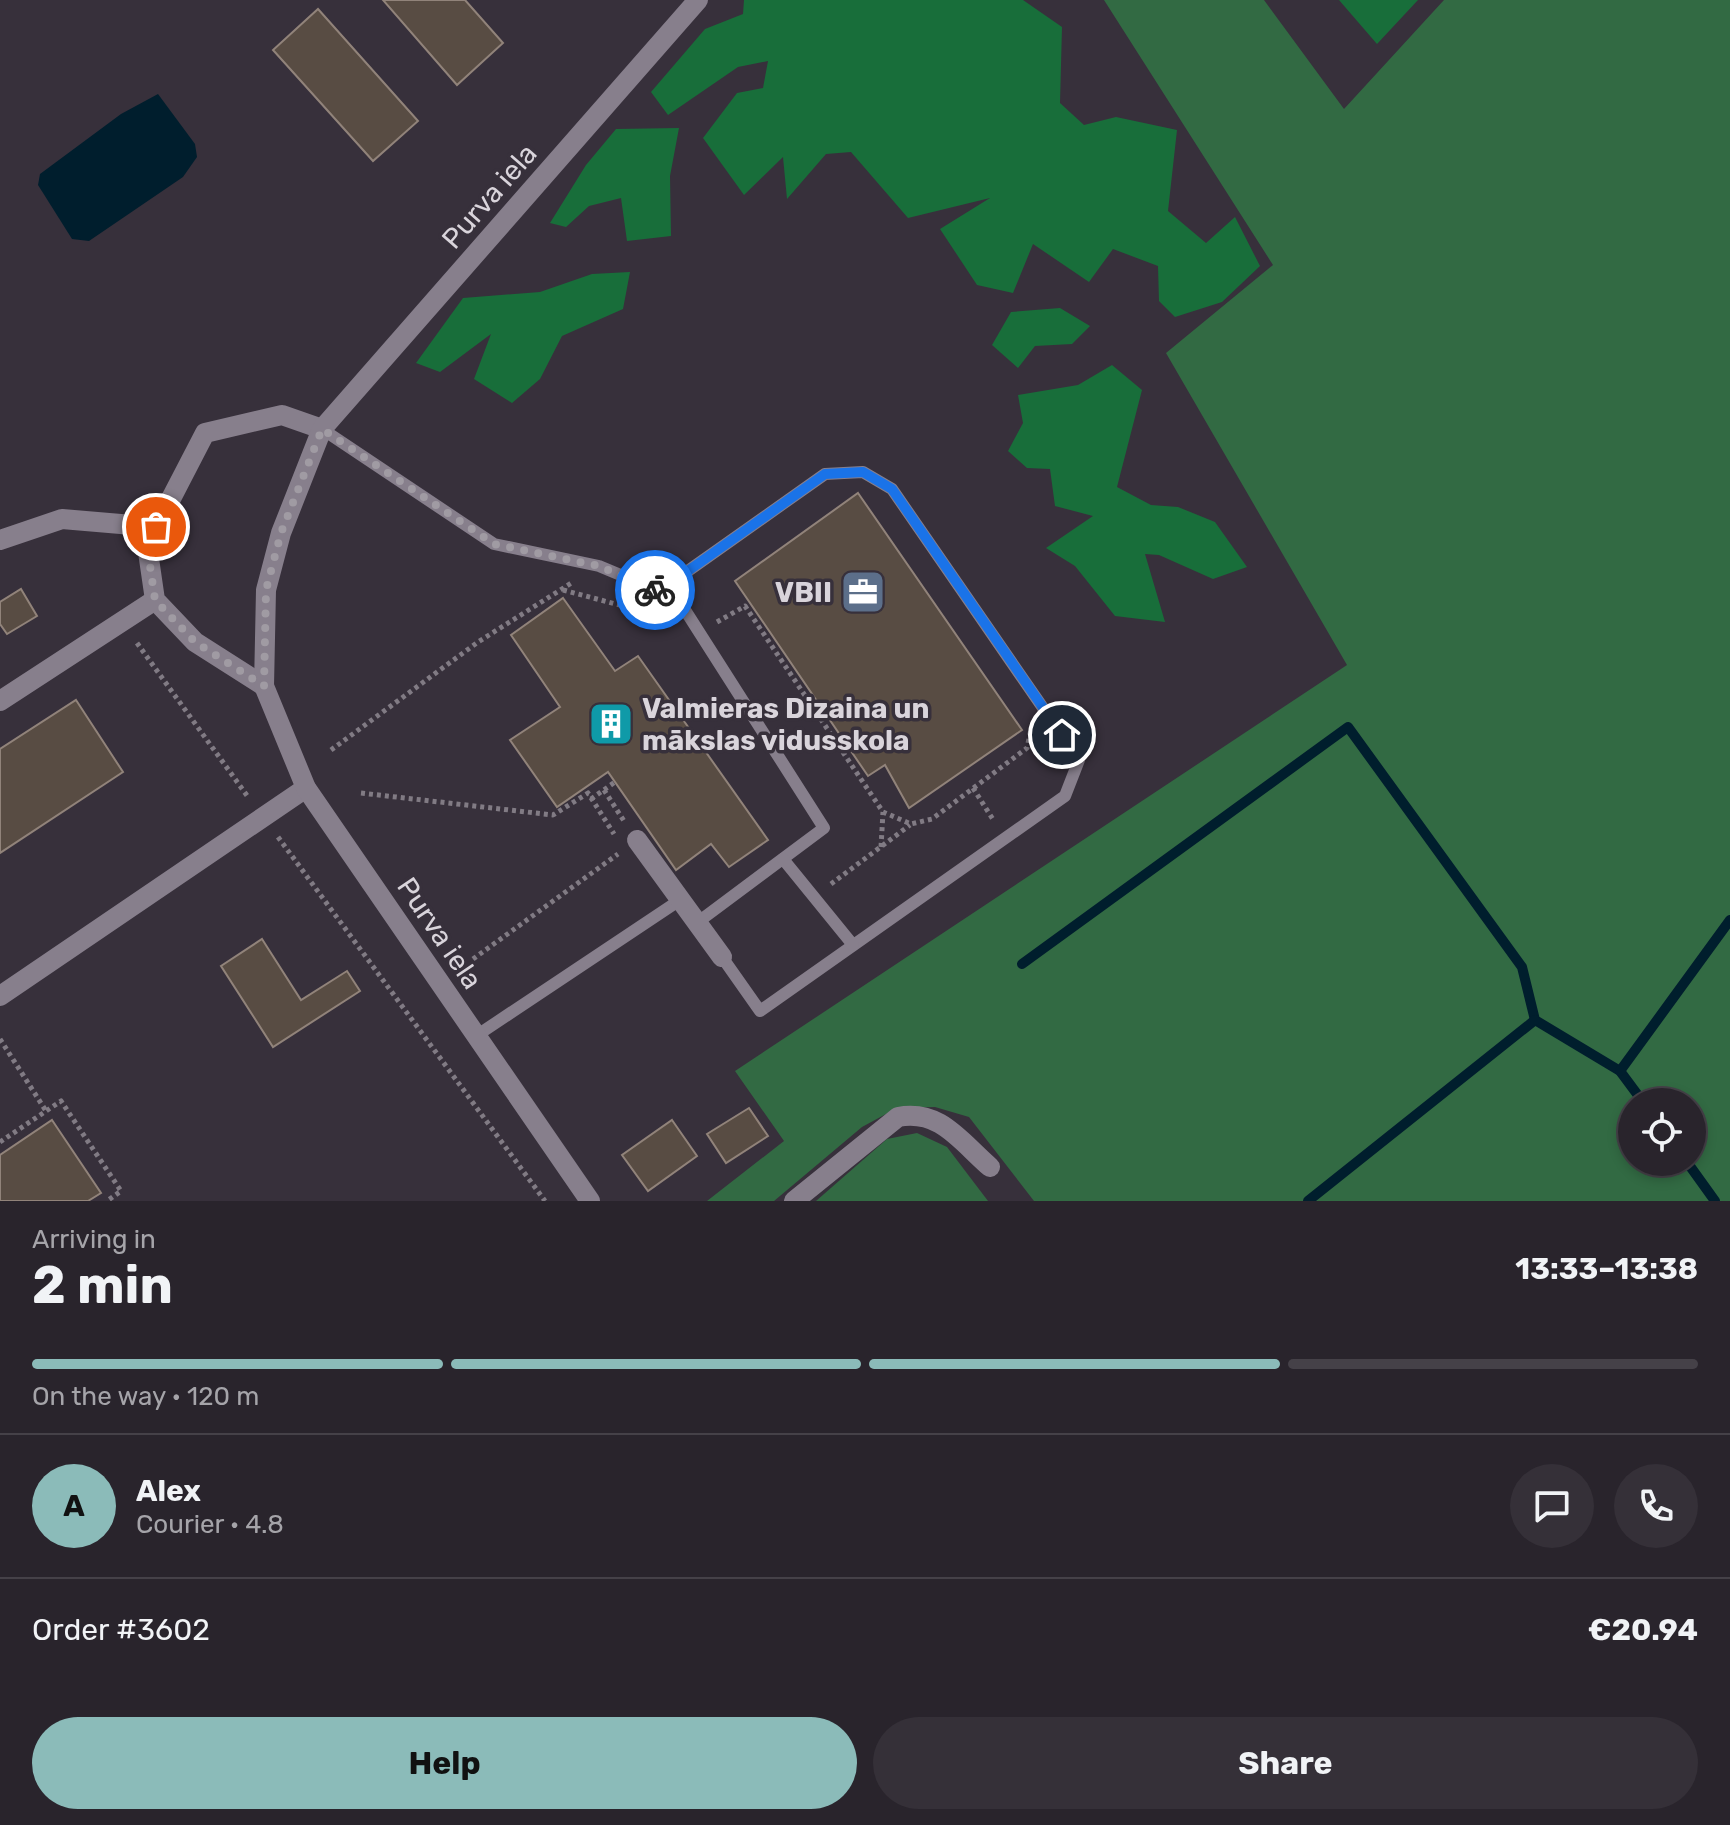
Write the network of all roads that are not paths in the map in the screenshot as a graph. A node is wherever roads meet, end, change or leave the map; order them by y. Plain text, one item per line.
1 (698, 0) edge
2 (322, 429) junction
3 (156, 527) junction
4 (0, 540) edge
5 (665, 594) junction
6 (155, 600) junction
7 (264, 686) junction
8 (0, 701) edge
9 (306, 788) junction
10 (630, 844) road end
11 (783, 859) junction
12 (680, 900) junction
13 (698, 922) junction
14 (853, 945) junction
15 (722, 957) joint
16 (0, 996) edge
17 (476, 1036) junction
18 (990, 1167) dead end
19 (590, 1201) edge
20 (794, 1201) edge

1 - 2 street, Purva iela
2 - 3 street
2 - 5 lane
2 - 7 street, Purva iela
3 - 4 street
3 - 6 street
5 - 11 lane
5 - 14 lane
6 - 7 street
6 - 8 street
7 - 9 street, Purva iela
9 - 16 street
9 - 17 street, Purva iela
10 - 12 street
11 - 13 lane
11 - 14 lane
12 - 13 street
12 - 17 lane
13 - 15 street
14 - 15 lane
17 - 19 street, Purva iela
18 - 20 street

